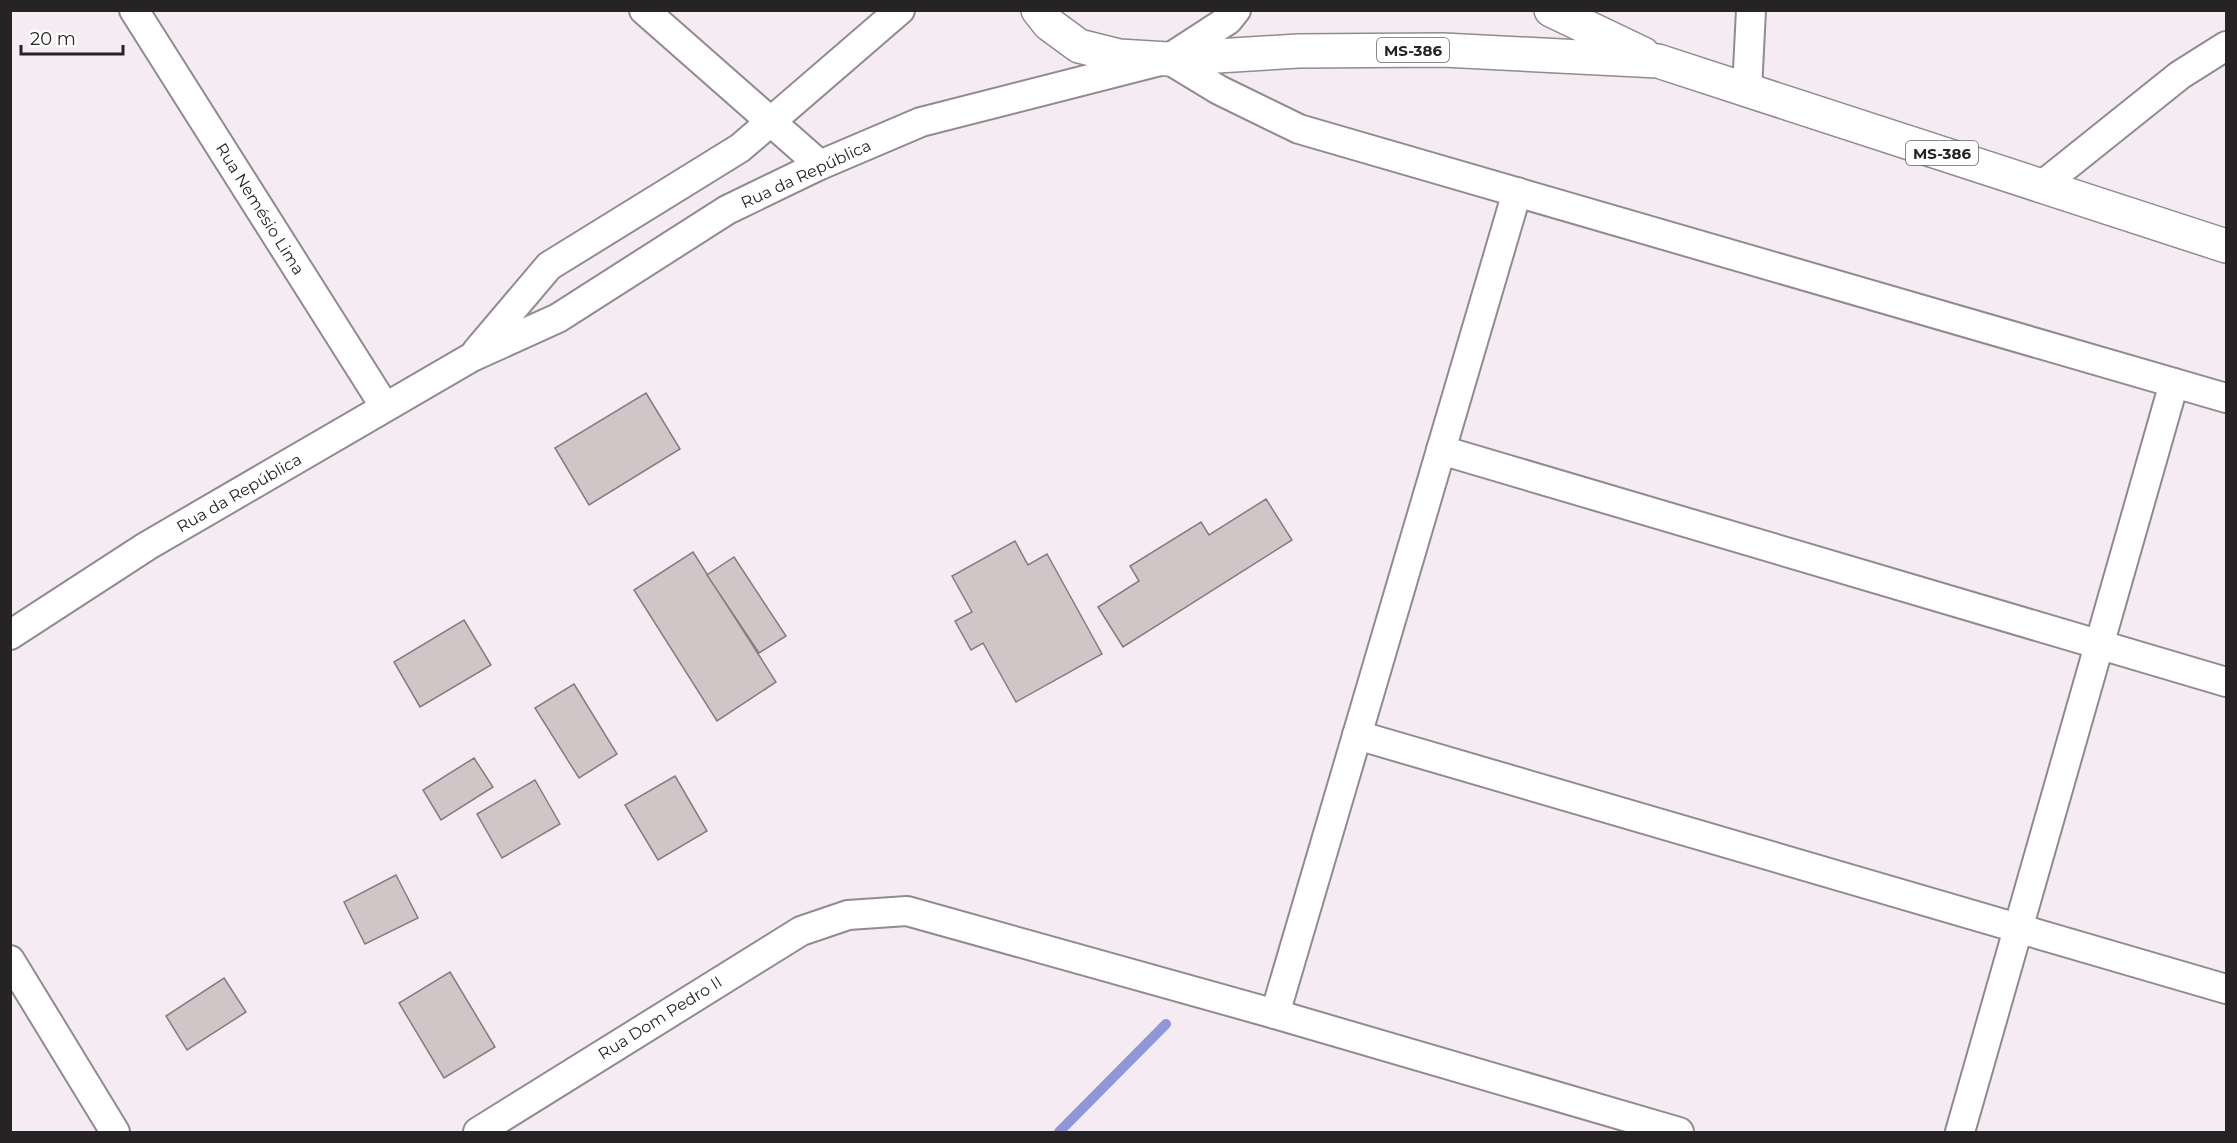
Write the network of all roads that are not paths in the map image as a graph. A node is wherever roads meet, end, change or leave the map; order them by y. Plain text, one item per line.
1 (134, 10) edge
2 (644, 10) edge
3 (900, 10) edge
4 (1038, 10) edge
5 (1236, 10) edge
6 (1551, 10) edge
7 (1751, 10) edge
8 (2226, 46) edge
9 (1168, 59) junction
10 (1658, 61) junction
11 (1747, 90) junction
12 (771, 123) junction
13 (820, 165) junction
14 (2040, 187) junction
15 (1517, 192) junction
16 (2226, 246) edge
17 (472, 357) junction
18 (2174, 383) junction
19 (2226, 398) edge
20 (386, 408) junction
21 (1441, 450) junction
22 (10, 635) edge
23 (2099, 645) junction
24 (2226, 682) edge
25 (1357, 735) junction
26 (2018, 928) junction
27 (10, 960) edge
28 (2226, 989) edge
29 (1275, 1014) junction
30 (115, 1132) edge
31 (478, 1132) edge
32 (1679, 1132) edge
33 (1960, 1132) edge

1 - 20 street, Rua Nemésio Lima
2 - 12 street
3 - 12 street, Rua da República
4 - 9 main road, MS-386
5 - 9 street, Rua da República
6 - 10 main road, MS-386
7 - 11 street
8 - 14 street
9 - 10 main road, MS-386
9 - 13 street, Rua da República
9 - 15 street
10 - 11 main road, MS-386
11 - 14 main road, MS-386
12 - 13 street
12 - 17 street, Rua da República
13 - 17 street, Rua da República
14 - 16 main road, MS-386
15 - 18 street
15 - 21 street
17 - 20 street, Rua da República
18 - 19 street
18 - 23 street
20 - 22 street, Rua da República
21 - 23 street
21 - 25 street
23 - 24 street
23 - 26 street
25 - 26 street
25 - 29 street
26 - 28 street
26 - 33 street
27 - 30 street
29 - 31 street, Rua Dom Pedro II
29 - 32 street, Rua Dom Pedro II

